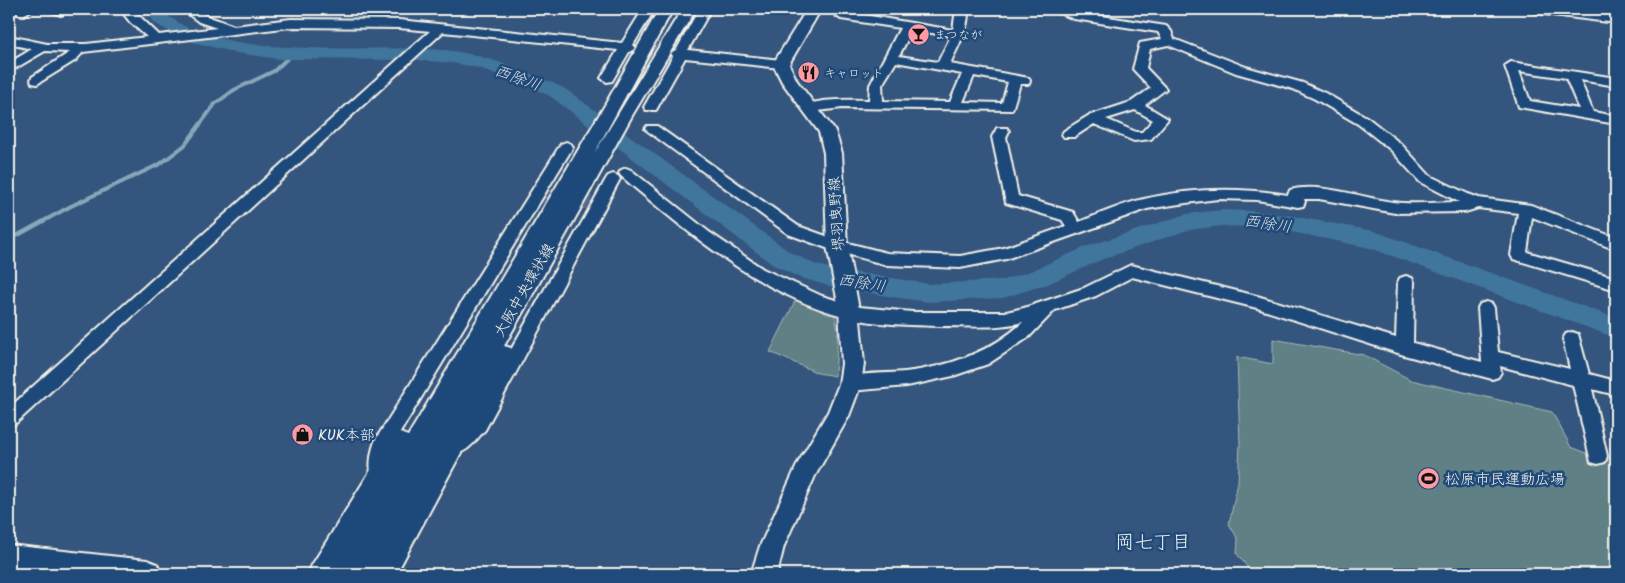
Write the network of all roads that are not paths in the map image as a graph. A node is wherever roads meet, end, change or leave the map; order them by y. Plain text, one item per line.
1 (126, 9) edge
2 (187, 9) edge
3 (649, 9) edge
4 (666, 9) edge
5 (689, 9) edge
6 (705, 9) edge
7 (814, 9) edge
8 (962, 9) edge
9 (1058, 9) edge
10 (1536, 9) edge
11 (841, 14) dead end
12 (1616, 19) edge
13 (908, 25) junction
14 (440, 28) junction
15 (229, 31) junction
16 (958, 34) junction
17 (158, 39) junction
18 (9, 40) edge
19 (1169, 41) junction
20 (36, 46) junction
21 (80, 48) junction
22 (9, 49) edge
23 (631, 51) junction
24 (679, 53) junction
25 (892, 58) junction
26 (780, 64) junction
27 (942, 67) junction
28 (9, 68) edge
29 (969, 72) junction
30 (1571, 75) junction
31 (607, 78) dead end
32 (37, 80) dead end
33 (1616, 82) edge
34 (876, 105) junction
35 (1136, 105) junction
36 (955, 106) junction
37 (651, 107) dead end
38 (810, 108) junction
39 (619, 110) junction
40 (1588, 115) junction
41 (1093, 119) junction
42 (1616, 120) edge
43 (652, 128) dead end
44 (1002, 131) dead end
45 (1069, 134) dead end
46 (566, 147) dead end
47 (605, 155) junction
48 (1478, 203) junction
49 (1526, 209) junction
50 (1075, 230) junction
51 (1616, 244) edge
52 (837, 249) junction
53 (522, 277) junction
54 (1406, 282) dead end
55 (1616, 284) edge
56 (1050, 306) junction
57 (849, 308) junction
58 (1486, 308) dead end
59 (1572, 339) dead end
60 (1404, 348) junction
61 (1490, 357) junction
62 (1582, 380) junction
63 (850, 384) junction
64 (1616, 388) edge
65 (9, 419) edge
66 (1598, 456) dead end
67 (379, 477) junction
68 (9, 558) edge
69 (147, 574) edge
70 (321, 574) edge
71 (341, 574) edge
72 (362, 574) edge
73 (382, 574) edge
74 (764, 574) edge

1 - 17 street
2 - 15 street
3 - 23 street
4 - 23 main road, 大阪中央環状線
5 - 39 main road
6 - 24 street
7 - 26 main road
8 - 16 street
9 - 19 street
10 - 12 street
11 - 13 street
13 - 16 street
13 - 25 street
14 - 15 street
14 - 23 street
14 - 65 street
15 - 17 street
16 - 27 street
17 - 21 street
18 - 20 street
19 - 35 street
19 - 48 street
20 - 21 street
20 - 22 street
20 - 28 street
21 - 32 street
23 - 31 street
23 - 39 main road, 大阪中央環状線
24 - 26 street
24 - 37 street
25 - 27 street
25 - 34 street
26 - 38 main road, 堺羽曳野線
27 - 29 street
29 - 36 street
29 - 36 street
30 - 33 street
30 - 40 street
30 - 40 street
34 - 36 street
34 - 38 street
35 - 41 street
35 - 41 street
38 - 52 main road, 堺羽曳野線
39 - 47 main road
39 - 47 main road, 大阪中央環状線
40 - 42 street
41 - 45 street
43 - 52 street
44 - 50 street
46 - 67 street
47 - 53 main road, 大阪中央環状線
47 - 57 street
47 - 67 main road
47 - 73 main road
48 - 49 street
48 - 50 street
49 - 51 street
49 - 55 street
50 - 52 street
52 - 57 main road, 堺羽曳野線
53 - 71 main road, 大阪中央環状線
53 - 72 main road, 大阪中央環状線
54 - 60 street
56 - 57 street
56 - 60 street
56 - 63 street
57 - 63 main road, 堺羽曳野線
58 - 61 street
59 - 62 street
60 - 61 street
61 - 62 street
62 - 64 street
62 - 66 street
63 - 74 main road, 堺羽曳野線
67 - 70 main road
68 - 69 highway

